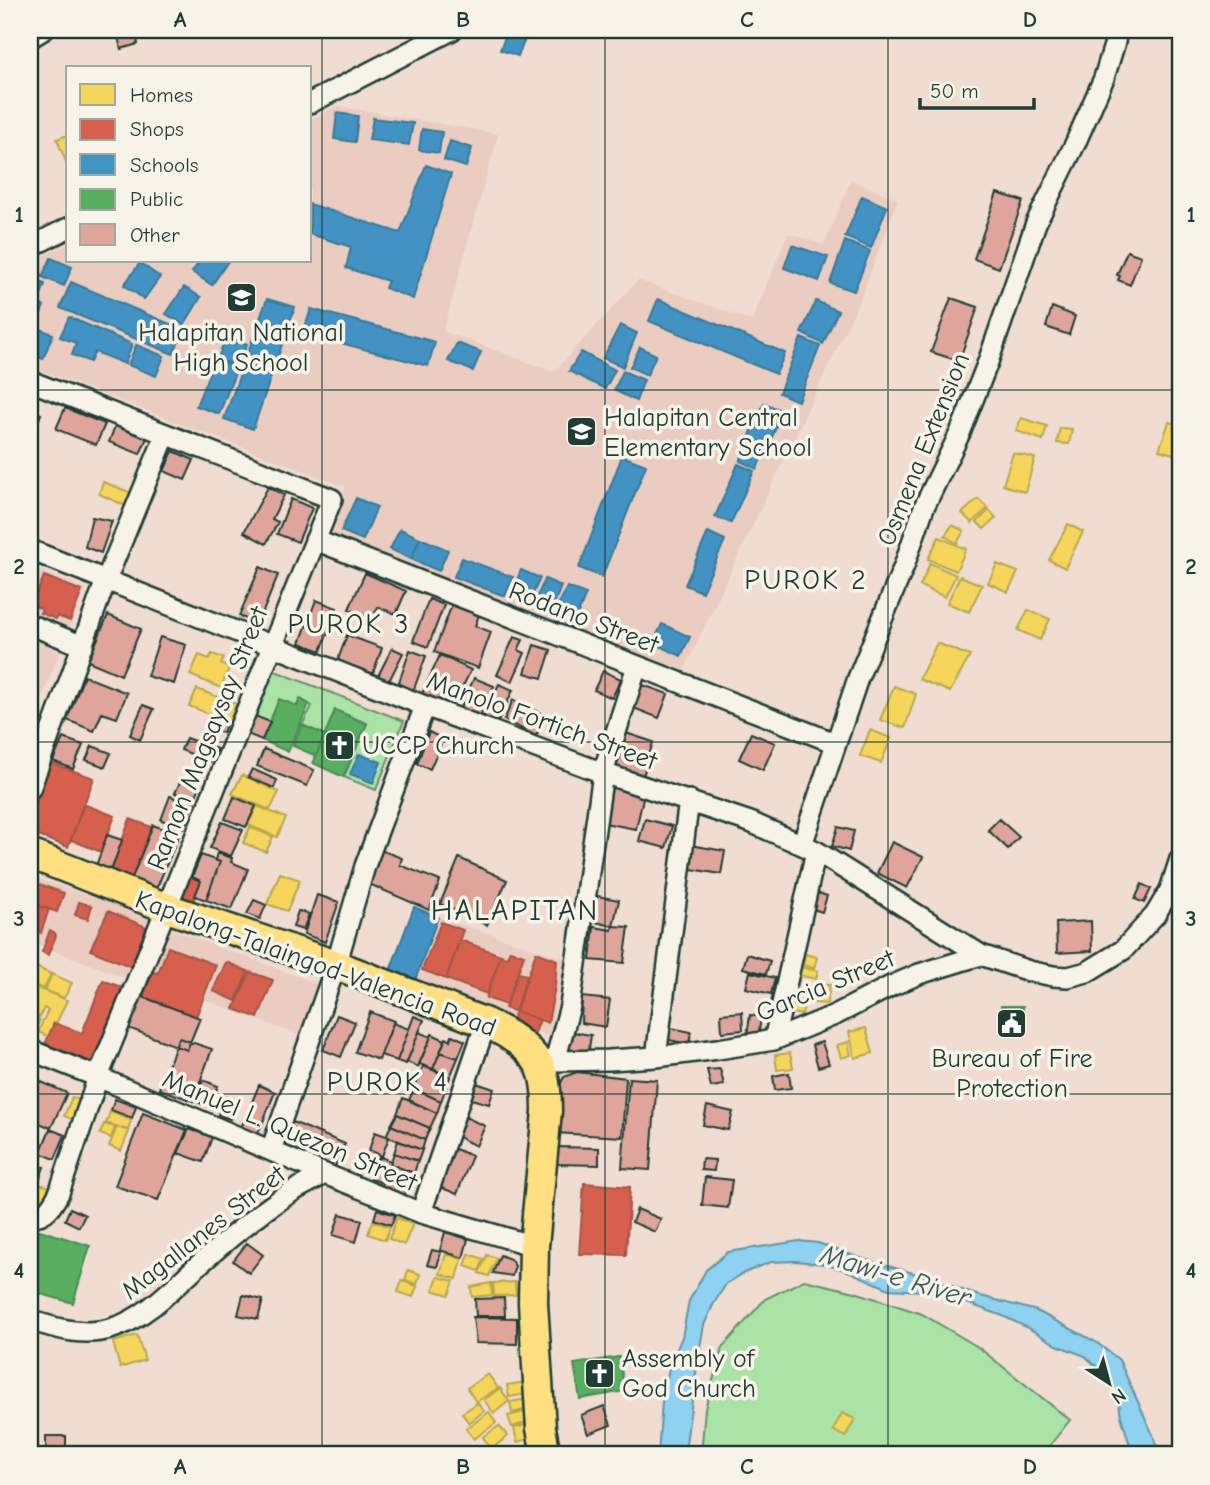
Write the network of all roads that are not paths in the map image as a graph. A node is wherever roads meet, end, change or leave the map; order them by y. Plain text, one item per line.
1 (43, 30) edge
2 (452, 30) edge
3 (1116, 30) edge
4 (30, 38) edge
5 (312, 102) edge
6 (66, 229) edge
7 (30, 247) edge
8 (30, 381) edge
9 (166, 435) junction
10 (314, 540) junction
11 (30, 550) edge
12 (106, 580) junction
13 (30, 630) edge
14 (83, 646) junction
15 (271, 646) junction
16 (637, 666) junction
17 (425, 706) junction
18 (38, 737) edge
19 (835, 743) junction
20 (603, 773) junction
21 (30, 789) edge
22 (689, 800) junction
23 (809, 848) junction
24 (30, 855) edge
25 (1180, 859) edge
26 (167, 908) junction
27 (981, 955) junction
28 (336, 965) junction
29 (486, 1023) junction
30 (774, 1040) junction
31 (30, 1050) edge
32 (656, 1056) junction
33 (548, 1064) junction
34 (98, 1077) junction
35 (271, 1150) junction
36 (325, 1174) junction
37 (421, 1213) junction
38 (30, 1216) edge
39 (534, 1246) junction
40 (31, 1322) edge
41 (546, 1455) edge

1 - 4 street
2 - 5 street
3 - 19 street, Osmena Extension
6 - 7 street
8 - 9 street
9 - 10 street, Ramon Magsaysay Street
9 - 12 street
10 - 15 street, Ramon Magsaysay Street
10 - 16 street, Rodano Street
11 - 12 street, Manolo Fortich Street
12 - 14 street
12 - 15 street, Manolo Fortich Street
13 - 14 street
14 - 18 street
15 - 17 street, Manolo Fortich Street
15 - 26 street, Ramon Magsaysay Street
16 - 19 street, Rodano Street
16 - 20 street
17 - 20 street, Manolo Fortich Street
17 - 28 street
18 - 21 street
19 - 23 street, Osmena Extension
20 - 22 street, Manolo Fortich Street
20 - 33 street
22 - 23 street, Manolo Fortich Street
22 - 32 street
23 - 27 street, Manolo Fortich Street
23 - 30 street, Osmena Extension
24 - 26 highway, Kapalong-Talaingod-Valencia Road
25 - 27 street
26 - 28 highway, Kapalong-Talaingod-Valencia Road
26 - 34 street, Ramon Magsaysay Street
27 - 30 street, Garcia Street
28 - 29 highway, Kapalong-Talaingod-Valencia Road
28 - 35 street
29 - 33 highway, Kapalong-Talaingod-Valencia Road
29 - 37 street
30 - 32 street, Garcia Street
31 - 34 street, Manuel L. Quezon Street
32 - 33 street, Garcia Street
33 - 39 highway
34 - 35 street, Manuel L. Quezon Street
34 - 38 street, Ramon Magsaysay Street
35 - 36 street, Manuel L. Quezon Street
36 - 37 street, Manuel L. Quezon Street
36 - 40 street, Magallanes Street
37 - 39 street, Manuel L. Quezon Street
39 - 41 highway

